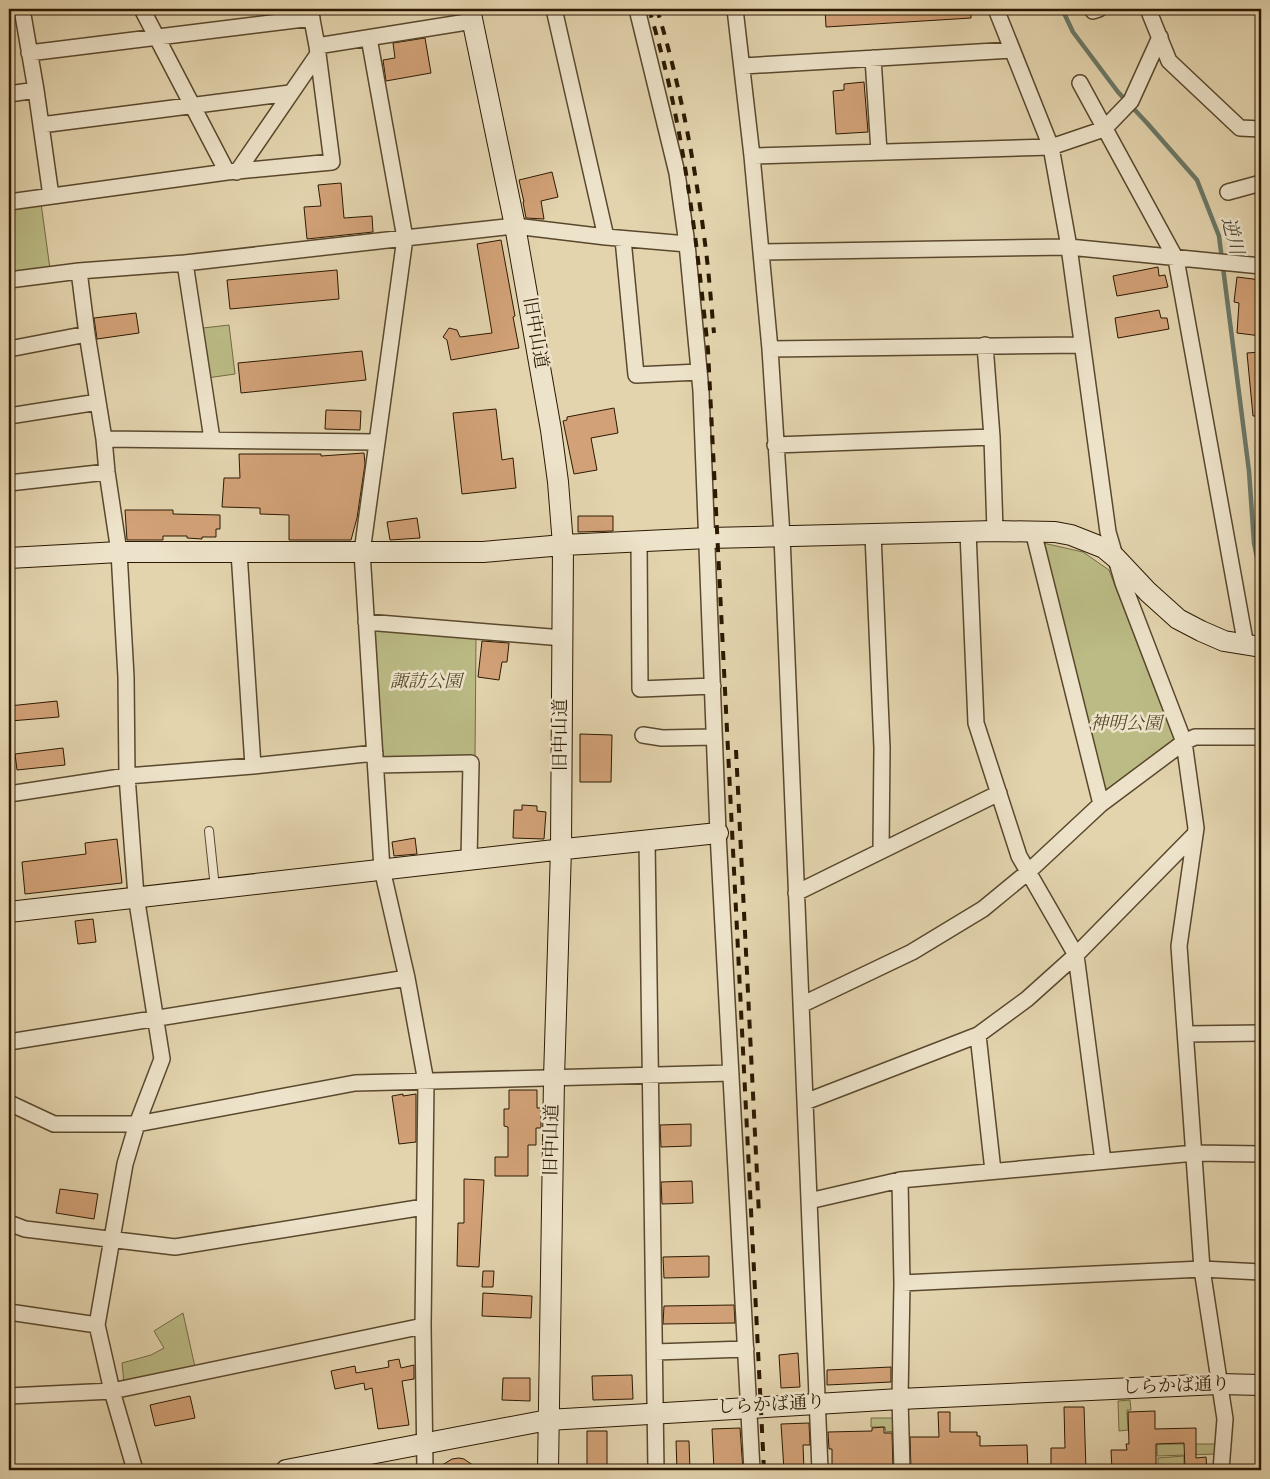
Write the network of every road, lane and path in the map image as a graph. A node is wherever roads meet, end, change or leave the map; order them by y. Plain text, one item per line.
1 (22, 9) edge
2 (142, 9) edge
3 (554, 9) edge
4 (637, 9) edge
5 (735, 9) edge
6 (996, 9) edge
7 (1148, 9) edge
8 (311, 13) edge
9 (471, 15) edge
10 (155, 37) junction
11 (1160, 37) junction
12 (369, 38) junction
13 (318, 50) junction
14 (1012, 50) junction
15 (29, 53) junction
16 (873, 58) junction
17 (743, 66) junction
18 (1080, 84) dead end
19 (36, 90) junction
20 (290, 93) junction
21 (9, 94) edge
22 (192, 105) junction
23 (41, 125) junction
24 (1104, 129) junction
25 (1261, 129) edge
26 (1051, 147) junction
27 (879, 152) junction
28 (752, 156) junction
29 (232, 172) junction
30 (1261, 183) edge
31 (1228, 192) dead end
32 (51, 196) junction
33 (9, 202) edge
34 (515, 226) junction
35 (606, 237) junction
36 (405, 238) junction
37 (623, 239) junction
38 (688, 244) junction
39 (1069, 247) junction
40 (761, 252) junction
41 (1176, 259) junction
42 (185, 263) junction
43 (1261, 266) edge
44 (79, 271) junction
45 (9, 280) edge
46 (87, 334) junction
47 (985, 345) junction
48 (1082, 345) junction
49 (9, 348) edge
50 (770, 349) junction
51 (699, 372) junction
52 (98, 402) junction
53 (9, 416) edge
54 (992, 437) junction
55 (104, 439) junction
56 (212, 439) junction
57 (376, 442) junction
58 (775, 445) junction
59 (107, 472) junction
60 (9, 483) edge
61 (995, 531) junction
62 (1033, 531) junction
63 (968, 532) junction
64 (872, 534) junction
65 (782, 536) junction
66 (708, 538) junction
67 (639, 542) junction
68 (563, 545) junction
69 (120, 552) junction
70 (239, 552) junction
71 (362, 552) junction
72 (9, 558) edge
73 (1116, 558) junction
74 (366, 622) junction
75 (563, 638) junction
76 (1254, 646) edge
77 (713, 686) junction
78 (643, 735) dead end
79 (714, 736) junction
80 (1261, 737) edge
81 (1184, 742) junction
82 (375, 759) junction
83 (253, 766) junction
84 (127, 776) junction
85 (999, 793) junction
86 (9, 794) edge
87 (1101, 804) junction
88 (209, 831) dead end
89 (718, 834) junction
90 (1195, 834) junction
91 (647, 840) junction
92 (562, 849) junction
93 (882, 851) junction
94 (469, 859) junction
95 (382, 869) junction
96 (1028, 872) junction
97 (215, 888) junction
98 (796, 893) junction
99 (136, 896) junction
100 (9, 912) edge
101 (1076, 955) junction
102 (407, 978) junction
103 (801, 1004) junction
104 (155, 1018) junction
105 (1261, 1032) edge
106 (1186, 1034) junction
107 (978, 1035) junction
108 (9, 1042) edge
109 (731, 1073) junction
110 (650, 1076) junction
111 (554, 1078) junction
112 (426, 1082) junction
113 (805, 1102) junction
114 (9, 1103) edge
115 (137, 1124) junction
116 (1195, 1153) junction
117 (1261, 1154) edge
118 (1103, 1161) junction
119 (993, 1171) junction
120 (900, 1180) junction
121 (809, 1201) junction
122 (424, 1207) junction
123 (9, 1223) edge
124 (112, 1238) junction
125 (1202, 1270) junction
126 (1261, 1272) edge
127 (902, 1283) junction
128 (9, 1312) edge
129 (97, 1325) junction
130 (424, 1326) junction
131 (746, 1349) junction
132 (655, 1352) junction
133 (1219, 1384) junction
134 (1261, 1385) edge
135 (112, 1391) junction
136 (9, 1396) edge
137 (900, 1399) junction
138 (817, 1404) junction
139 (749, 1408) junction
140 (656, 1413) junction
141 (548, 1420) junction
142 (424, 1443) junction
143 (135, 1470) edge
144 (288, 1470) edge
145 (425, 1470) edge
146 (548, 1470) edge
147 (656, 1470) edge
148 (752, 1470) edge
149 (820, 1470) edge
150 (902, 1470) edge
151 (1221, 1470) edge

1 - 15 street
2 - 10 street
3 - 35 street
4 - 38 street
5 - 17 street
6 - 14 street
7 - 11 street
8 - 10 street
8 - 13 street
9 - 12 street
9 - 34 street, 旧中山道
10 - 15 street
10 - 22 street
11 - 24 street
11 - 25 street
12 - 13 street
12 - 36 street
13 - 20 street
13 - 29 street
14 - 16 street
14 - 26 street
15 - 19 street
16 - 17 street
16 - 27 street
17 - 28 street
18 - 24 street
19 - 21 street
19 - 23 street
20 - 22 street
20 - 29 street
22 - 23 street
22 - 29 street
23 - 32 street
24 - 26 street
24 - 41 street
26 - 27 street
26 - 39 street
27 - 28 street
28 - 40 street
29 - 32 street
30 - 31 street
32 - 33 street
34 - 35 street
34 - 36 street
34 - 68 street, 旧中山道
35 - 37 street
36 - 42 street
36 - 57 street
37 - 38 street
37 - 51 street
38 - 51 street
39 - 40 street
39 - 41 street
39 - 48 street
40 - 50 street
41 - 43 street
41 - 76 street
42 - 44 street
42 - 56 street
44 - 45 street
44 - 46 street
46 - 49 street
46 - 52 street
47 - 48 street
47 - 50 street
47 - 54 street
48 - 73 street
50 - 58 street
51 - 66 street
52 - 53 street
52 - 55 street
54 - 58 street
54 - 61 street
55 - 56 street
55 - 59 street
56 - 57 street
57 - 71 street
58 - 65 street
59 - 60 street
59 - 69 street
61 - 62 street
61 - 63 street
62 - 73 street
62 - 87 street
63 - 64 street
63 - 85 street
64 - 65 street
64 - 93 street
65 - 66 street
65 - 98 street
66 - 67 street
66 - 77 street
67 - 68 street
67 - 77 street
68 - 71 street
68 - 75 street, 旧中山道
69 - 70 street
69 - 72 street
69 - 84 street
70 - 71 street
70 - 83 street
71 - 74 street
73 - 76 street
73 - 81 street
74 - 75 street
74 - 82 street
75 - 92 street, 旧中山道
77 - 79 street
78 - 79 street
79 - 89 street
80 - 81 street
81 - 87 street
81 - 90 street
82 - 83 street
82 - 94 street
82 - 95 street
83 - 84 street
84 - 86 street
84 - 99 street
85 - 93 street
85 - 96 street
87 - 96 street
88 - 97 lane
89 - 91 street
89 - 109 street
90 - 101 street
90 - 106 street
91 - 92 street
91 - 110 street
92 - 94 street
92 - 111 street, 旧中山道
93 - 98 street
94 - 95 street
95 - 97 street
95 - 102 street
96 - 101 street
96 - 103 street
97 - 99 street
98 - 103 street
99 - 100 street
99 - 104 street
101 - 107 street
101 - 118 street
102 - 104 street
102 - 112 street
103 - 113 street
104 - 108 street
104 - 115 street
105 - 106 street
106 - 116 street
107 - 113 street
107 - 119 street
109 - 110 street
109 - 131 street
110 - 111 street
110 - 132 street
111 - 112 street
111 - 141 street, 旧中山道
112 - 115 street
112 - 122 street
113 - 121 street
114 - 115 street
115 - 124 street
116 - 117 street
116 - 118 street
116 - 125 street
118 - 119 street
119 - 120 street
120 - 121 street
120 - 127 street
121 - 138 street
122 - 124 street
122 - 130 street
123 - 124 street
124 - 129 street
125 - 126 street
125 - 127 street
125 - 133 street
127 - 137 street
128 - 129 street
129 - 135 street
130 - 135 street
130 - 142 street
131 - 132 street
131 - 139 street
132 - 140 street
133 - 134 street, しらかば通り
133 - 137 street, しらかば通り
133 - 151 street
135 - 136 street
135 - 143 street
137 - 138 street, しらかば通り
137 - 150 street
138 - 139 street, しらかば通り
138 - 149 street
139 - 140 street, しらかば通り
139 - 148 street
140 - 141 street, しらかば通り
140 - 147 street
141 - 142 street, しらかば通り
141 - 146 street, 旧中山道
142 - 144 street, しらかば通り
142 - 145 street

